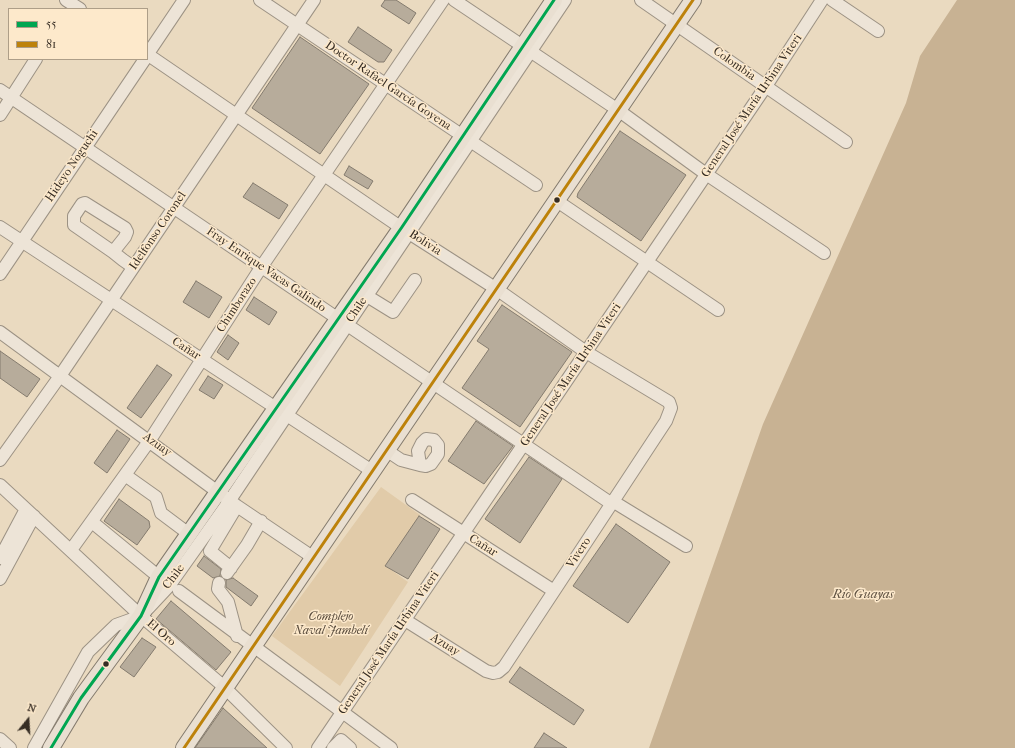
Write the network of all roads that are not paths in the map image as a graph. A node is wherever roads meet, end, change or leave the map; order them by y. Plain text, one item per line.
1 (184, 0) edge
2 (260, 0) edge
3 (314, 0) edge
4 (443, 0) edge
5 (454, 0) edge
6 (554, 0) edge
7 (565, 0) edge
8 (641, 0) edge
9 (684, 0) edge
10 (693, 0) edge
11 (822, 0) edge
12 (832, 0) edge
13 (673, 22) junction
14 (297, 25) junction
15 (878, 31) dead end
16 (527, 49) junction
17 (148, 54) edge
18 (148, 57) edge
19 (35, 60) edge
20 (144, 60) edge
21 (386, 85) junction
22 (766, 86) junction
23 (0, 90) edge
24 (12, 98) junction
25 (617, 109) junction
26 (236, 114) junction
27 (0, 115) edge
28 (467, 138) junction
29 (846, 142) dead end
30 (85, 147) junction
31 (324, 174) junction
32 (706, 174) junction
33 (536, 184) dead end
34 (557, 200) junction
35 (174, 207) junction
36 (0, 227) edge
37 (406, 230) junction
38 (22, 241) junction
39 (113, 252) dead end
40 (824, 253) dead end
41 (647, 262) junction
42 (262, 266) junction
43 (133, 267) junction
44 (0, 274) edge
45 (414, 280) dead end
46 (494, 288) junction
47 (367, 296) junction
48 (111, 300) junction
49 (718, 310) dead end
50 (343, 321) junction
51 (0, 332) edge
52 (586, 352) junction
53 (201, 359) junction
54 (60, 376) junction
55 (430, 380) junction
56 (281, 412) junction
57 (666, 421) joint
58 (150, 440) junction
59 (524, 444) junction
60 (386, 450) junction
61 (0, 460) edge
62 (420, 465) dead end
63 (370, 469) junction
64 (125, 475) junction
65 (0, 485) edge
66 (229, 499) junction
67 (412, 500) dead end
68 (613, 503) junction
69 (30, 512) junction
70 (261, 521) junction
71 (92, 522) junction
72 (189, 534) junction
73 (463, 534) junction
74 (686, 546) dead end
75 (71, 550) junction
76 (311, 557) junction
77 (0, 558) edge
78 (226, 575) junction
79 (159, 577) junction
80 (0, 579) edge
81 (179, 591) dead end
82 (554, 591) junction
83 (141, 616) junction
84 (405, 620) junction
85 (237, 636) junction
86 (251, 646) junction
87 (486, 671) joint
88 (223, 687) junction
89 (342, 713) junction
90 (0, 739) edge
91 (10, 748) edge
92 (34, 748) edge
93 (52, 748) edge
94 (177, 748) edge
95 (184, 748) edge
96 (286, 748) edge
97 (318, 748) edge
98 (333, 748) edge
99 (350, 748) edge
100 (391, 748) edge

1 - 17 street, Hideyo Noguchi
2 - 14 street, Doctor Rafael García Goyena
3 - 14 street, Idelfonso Coronel
4 - 21 street, Chimborazo
5 - 16 street
6 - 16 main road, Chile
7 - 16 street, Chile
8 - 13 street, Colombia
9 - 13 street
10 - 13 main road
11 - 22 street, General José María Urbina Viteri
12 - 15 street
13 - 22 street, Colombia
13 - 25 main road
14 - 21 street, Doctor Rafael García Goyena
14 - 26 street, Idelfonso Coronel
16 - 25 street
16 - 28 main road, Chile
18 - 26 street, Bolivia
19 - 24 street
20 - 30 street, Hideyo Noguchi
21 - 28 street, Doctor Rafael García Goyena
21 - 31 street, Chimborazo
22 - 29 street, Colombia
22 - 32 street, General José María Urbina Viteri
23 - 24 street, Fray Enrique Vacas Galindo
24 - 27 street
24 - 30 street, Fray Enrique Vacas Galindo
25 - 32 street
25 - 34 main road
25 - 46 street
26 - 31 street, Bolivia
26 - 35 street, Idelfonso Coronel
28 - 33 street, Doctor Rafael García Goyena
28 - 37 main road, Chile
30 - 35 street, Fray Enrique Vacas Galindo
30 - 38 street, Hideyo Noguchi
31 - 37 street, Bolivia
31 - 42 street, Chimborazo
32 - 40 street
32 - 41 street, General José María Urbina Viteri
34 - 41 street
34 - 46 main road
35 - 42 street, Fray Enrique Vacas Galindo
35 - 43 street, Idelfonso Coronel
36 - 38 street, Cañar
37 - 46 street, Bolivia
37 - 47 street, Chile
37 - 50 main road, Chile
38 - 44 street, Hideyo Noguchi
38 - 48 street, Cañar
39 - 43 street
41 - 49 street
41 - 52 street, General José María Urbina Viteri
42 - 50 street, Fray Enrique Vacas Galindo
42 - 53 street, Chimborazo
43 - 48 street, Idelfonso Coronel
45 - 47 street
46 - 52 street, Bolivia
46 - 55 main road
47 - 50 street, Chile
48 - 53 street, Cañar
48 - 54 street, Idelfonso Coronel
50 - 55 street, Fray Enrique Vacas Galindo
50 - 56 main road, Chile
51 - 54 street, Azuay
52 - 57 street, Bolivia
52 - 59 street, General José María Urbina Viteri
53 - 56 street, Cañar
53 - 58 street, Chimborazo
54 - 58 street, Azuay
54 - 61 street, Idelfonso Coronel
55 - 59 street, Fray Enrique Vacas Galindo
55 - 60 main road
55 - 63 street
56 - 63 street, Cañar
56 - 66 main road, Chile
57 - 68 street, Vivero
58 - 64 street, Chimborazo
58 - 66 street, Azuay
59 - 68 street, Fray Enrique Vacas Galindo
59 - 73 street, General José María Urbina Viteri
60 - 62 street
60 - 63 main road
63 - 76 main road
64 - 71 street, Chimborazo
64 - 72 street
65 - 69 street, El Oro
66 - 70 street, Azuay
66 - 72 main road, Chile
66 - 78 street
66 - 83 street, Chile
67 - 73 street, Cañar
68 - 74 street, Fray Enrique Vacas Galindo
68 - 82 street, Vivero
69 - 75 street, El Oro
69 - 77 street
69 - 80 street
70 - 76 street, Azuay
70 - 78 street
71 - 75 street, Chimborazo
71 - 79 street
72 - 79 main road, Chile
73 - 82 street, Cañar
73 - 84 street, General José María Urbina Viteri
75 - 83 street, El Oro
76 - 86 main road
78 - 85 street
79 - 83 main road, Chile
81 - 85 street
82 - 87 street, Vivero
83 - 88 street, El Oro
83 - 92 street
83 - 93 main road
84 - 87 street, Azuay
84 - 89 street, General José María Urbina Viteri
85 - 86 street
86 - 88 main road
86 - 89 street
88 - 94 street
88 - 95 main road
88 - 96 street, El Oro
89 - 97 street, General José María Urbina Viteri
89 - 100 street
90 - 91 street
98 - 99 street

